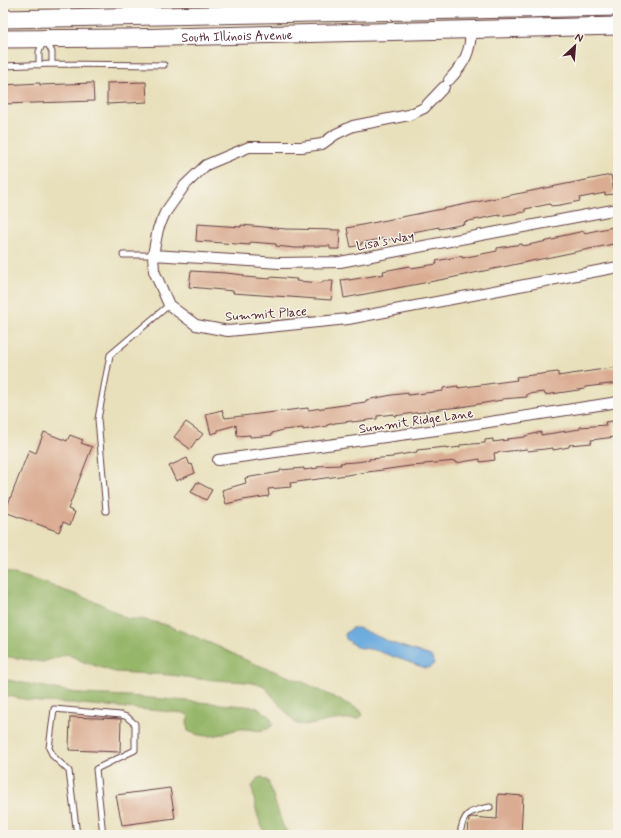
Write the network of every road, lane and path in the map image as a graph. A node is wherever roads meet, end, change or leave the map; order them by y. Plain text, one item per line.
1 (618, 7) edge
2 (3, 19) edge
3 (44, 19) junction
4 (618, 26) edge
5 (471, 29) junction
6 (45, 38) junction
7 (3, 39) edge
8 (52, 64) junction
9 (39, 65) junction
10 (164, 65) dead end
11 (3, 66) edge
12 (618, 209) edge
13 (123, 255) dead end
14 (153, 255) junction
15 (618, 267) edge
16 (169, 305) junction
17 (618, 402) edge
18 (218, 460) dead end
19 (106, 511) dead end
20 (490, 807) dead end
21 (77, 835) edge
22 (103, 835) edge
23 (460, 835) edge

1 - 3 highway, South Illinois Avenue
2 - 3 highway, South Illinois Avenue
3 - 6 highway
4 - 5 highway, South Illinois Avenue
5 - 6 highway, South Illinois Avenue
5 - 14 street, Summit Place
6 - 7 highway, South Illinois Avenue
6 - 8 lane
6 - 9 lane
8 - 9 lane
8 - 10 lane
9 - 11 lane
12 - 14 street, Lisa's Way
13 - 14 lane
14 - 16 street, Summit Place
15 - 16 street, Summit Place
16 - 19 lane
17 - 18 street, Summit Ridge Lane
20 - 23 lane
21 - 22 lane

